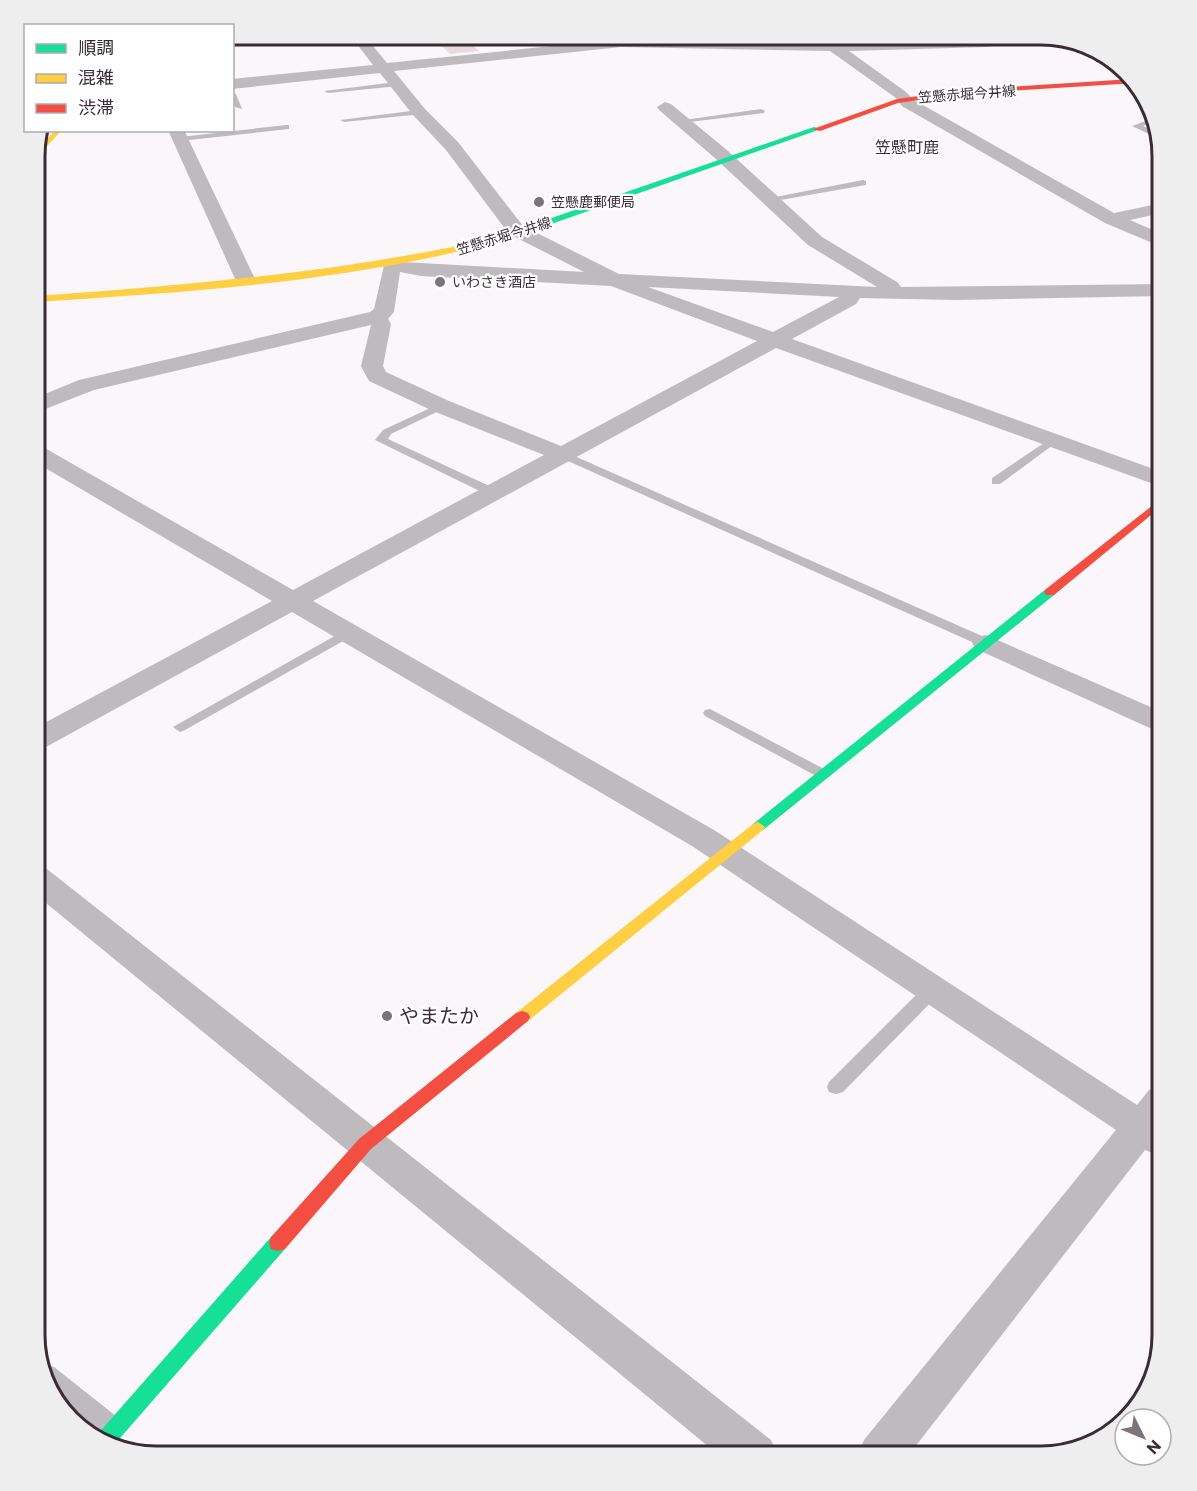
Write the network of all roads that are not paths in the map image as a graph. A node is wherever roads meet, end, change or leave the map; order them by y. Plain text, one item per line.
1 (365, 45) edge
2 (597, 45) edge
3 (763, 45) edge
4 (830, 45) edge
5 (882, 45) edge
6 (593, 46) joint
7 (834, 48) junction
8 (383, 68) junction
9 (234, 84) edge
10 (396, 84) junction
11 (1125, 84) edge
12 (328, 91) dead end
13 (234, 97) edge
14 (905, 99) junction
15 (239, 106) dead end
16 (665, 107) dead end
17 (761, 111) dead end
18 (419, 112) junction
19 (344, 120) dead end
20 (681, 121) junction
21 (1147, 123) edge
22 (286, 127) dead end
23 (234, 131) edge
24 (57, 132) edge
25 (218, 132) edge
26 (1149, 133) edge
27 (178, 135) edge
28 (48, 144) junction
29 (45, 147) edge
30 (45, 151) edge
31 (728, 162) junction
32 (863, 183) dead end
33 (768, 199) junction
34 (1152, 210) edge
35 (1111, 219) junction
36 (520, 232) junction
37 (1152, 237) edge
38 (392, 265) junction
39 (613, 280) junction
40 (246, 281) junction
41 (1152, 290) edge
42 (852, 292) junction
43 (895, 293) junction
44 (45, 297) edge
45 (377, 317) junction
46 (775, 340) junction
47 (45, 402) edge
48 (441, 406) junction
49 (1053, 440) junction
50 (563, 455) junction
51 (45, 458) edge
52 (1152, 476) edge
53 (996, 481) dead end
54 (494, 493) junction
55 (1152, 509) edge
56 (293, 602) junction
57 (347, 633) junction
58 (986, 643) junction
59 (710, 713) dead end
60 (1152, 718) edge
61 (180, 727) dead end
62 (45, 735) edge
63 (823, 774) junction
64 (727, 853) junction
65 (45, 885) edge
66 (933, 989) junction
67 (836, 1087) dead end
68 (1152, 1120) edge
69 (1152, 1126) edge
70 (365, 1144) junction
71 (56, 1384) edge
72 (109, 1436) edge
73 (742, 1446) edge
74 (888, 1446) edge

1 - 8 street
2 - 6 street
3 - 7 street
4 - 7 street
5 - 7 street
6 - 8 street
7 - 14 street
8 - 9 street
8 - 10 street
10 - 12 lane
10 - 18 street
11 - 14 main road, 笠懸赤堀今井線
13 - 15 lane
14 - 31 main road, 笠懸赤堀今井線
14 - 35 street
16 - 20 street
17 - 20 lane
18 - 19 lane
18 - 36 street
20 - 31 street
21 - 26 lane
22 - 23 lane
24 - 28 main road
25 - 27 lane
27 - 40 street
28 - 29 main road
28 - 30 main road
31 - 33 street
31 - 36 main road, 笠懸赤堀今井線
32 - 33 lane
33 - 43 street
34 - 35 street
35 - 37 street
36 - 38 main road, 笠懸赤堀今井線
36 - 39 street
38 - 39 street
38 - 40 main road, 笠懸赤堀今井線
38 - 45 street
39 - 42 street
39 - 46 street
40 - 44 main road, 笠懸赤堀今井線
41 - 43 street
42 - 43 street
42 - 46 street
45 - 47 street
45 - 48 street
46 - 49 street
46 - 50 street
48 - 50 street
48 - 54 lane
49 - 52 street
49 - 53 lane
50 - 54 street
50 - 58 lane
51 - 56 street
54 - 56 street
55 - 58 main road
56 - 57 street
56 - 62 street
57 - 61 lane
57 - 64 street
58 - 60 street
58 - 63 main road
59 - 63 lane
63 - 64 main road
64 - 66 street
64 - 70 main road
65 - 70 street
66 - 67 lane
66 - 68 street
69 - 74 street
70 - 72 main road
70 - 73 street
71 - 72 lane

